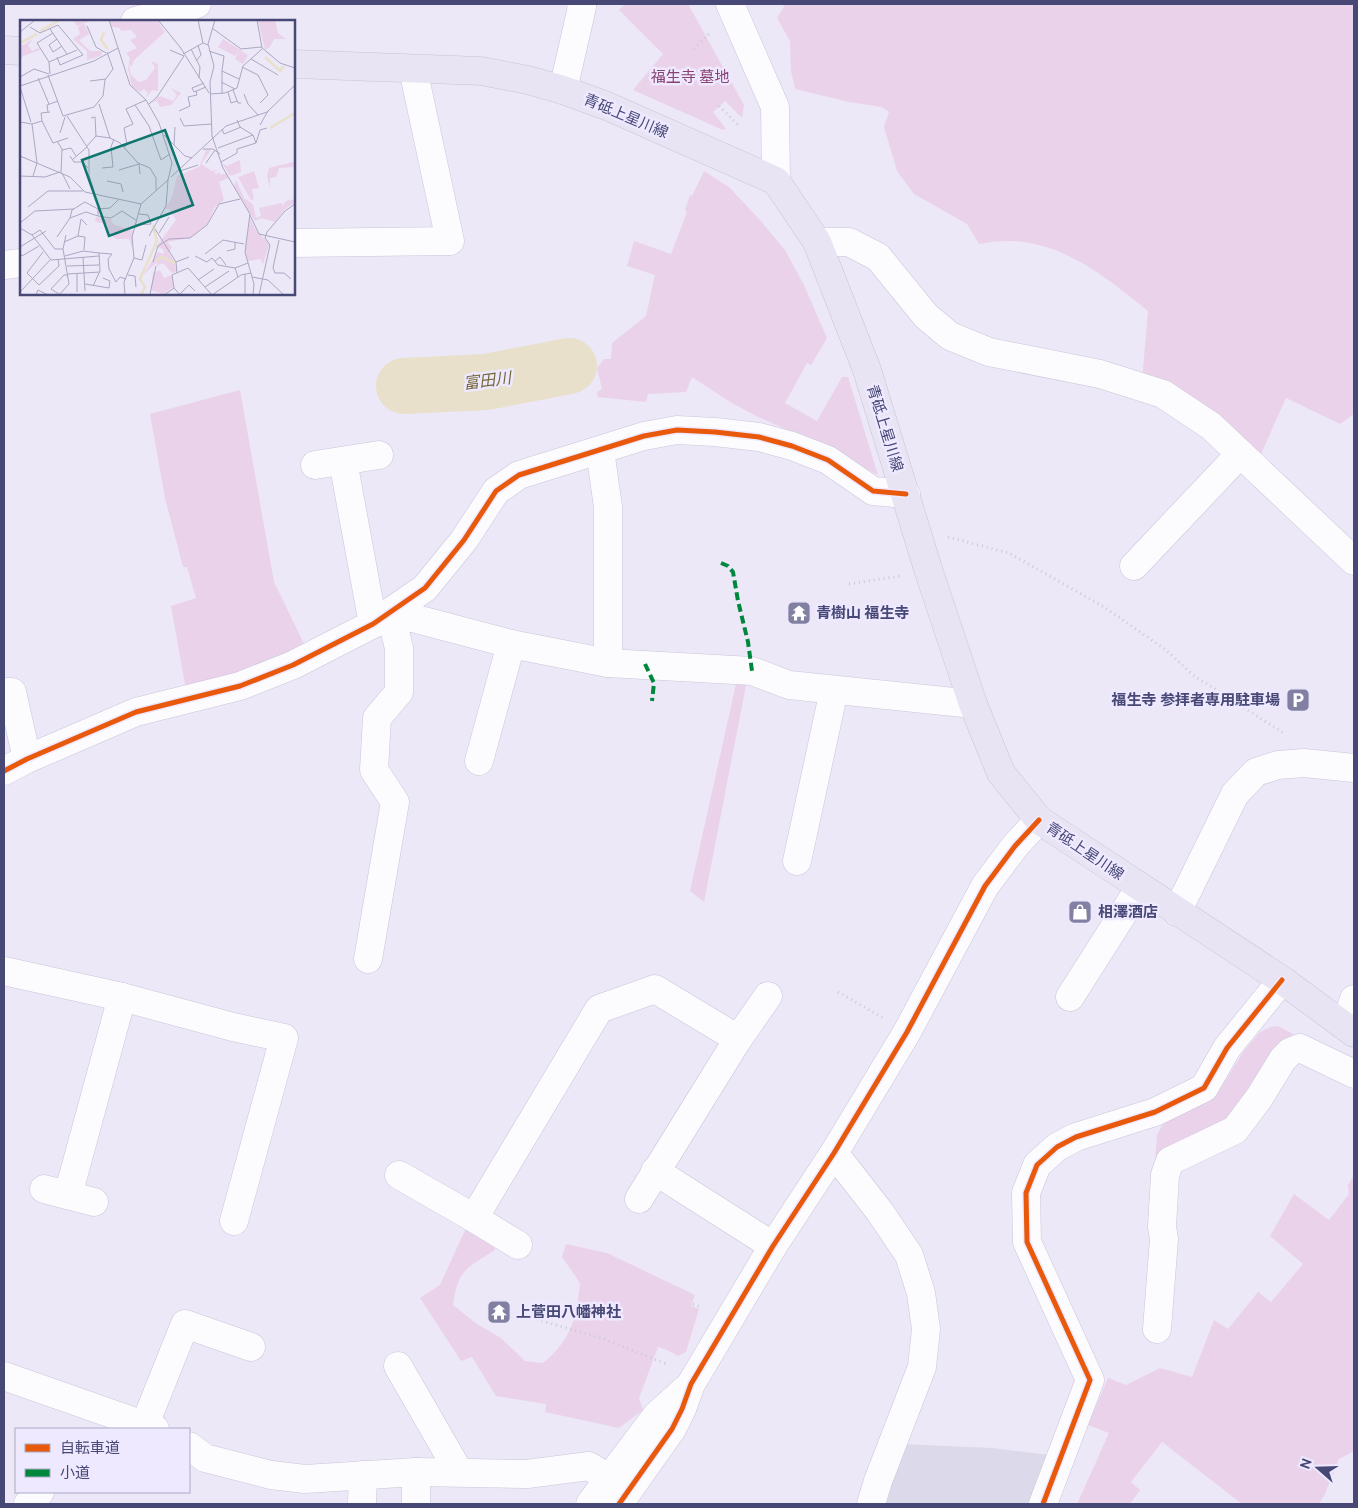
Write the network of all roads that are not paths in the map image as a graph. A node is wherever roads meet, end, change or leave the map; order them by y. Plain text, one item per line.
1 (197, 4) edge
2 (582, 4) edge
3 (735, 8) edge
4 (139, 20) edge
5 (4, 50) edge
6 (20, 51) edge
7 (295, 64) edge
8 (413, 69) junction
9 (563, 90) junction
10 (776, 181) junction
11 (817, 242) junction
12 (295, 243) edge
13 (20, 263) edge
14 (4, 265) edge
15 (600, 450) junction
16 (1240, 454) junction
17 (379, 455) dead end
18 (343, 460) junction
19 (315, 465) dead end
20 (906, 494) junction
21 (1354, 561) edge
22 (1134, 566) dead end
23 (381, 618) junction
24 (511, 644) junction
25 (608, 663) junction
26 (7, 685) edge
27 (834, 690) junction
28 (973, 704) junction
29 (479, 761) dead end
30 (15, 765) edge
31 (1354, 768) edge
32 (1039, 820) junction
33 (797, 860) dead end
34 (1140, 887) junction
35 (1177, 912) junction
36 (368, 959) dead end
37 (4, 971) edge
38 (1282, 980) junction
39 (768, 996) dead end
40 (122, 997) junction
41 (1070, 997) dead end
42 (1354, 999) edge
43 (1350, 1030) edge
44 (738, 1039) junction
45 (1354, 1074) edge
46 (834, 1153) junction
47 (655, 1171) junction
48 (399, 1175) dead end
49 (639, 1199) dead end
50 (94, 1202) dead end
51 (474, 1218) junction
52 (234, 1221) dead end
53 (518, 1245) dead end
54 (773, 1246) junction
55 (1157, 1329) dead end
56 (251, 1347) dead end
57 (398, 1366) dead end
58 (4, 1376) edge
59 (682, 1376) junction
60 (150, 1427) edge
61 (194, 1453) edge
62 (416, 1472) junction
63 (459, 1472) junction
64 (363, 1475) junction
65 (608, 1478) junction
66 (39, 1493) edge
67 (28, 1504) edge
68 (362, 1504) edge
69 (416, 1504) edge
70 (590, 1504) edge
71 (619, 1504) edge
72 (871, 1504) edge
73 (1043, 1504) edge

1 - 4 street
2 - 9 street
3 - 10 street
5 - 6 main road
7 - 8 main road, 青砥上星川線
8 - 9 main road, 青砥上星川線
8 - 12 street
9 - 10 main road, 青砥上星川線
10 - 11 main road, 青砥上星川線
11 - 16 street
11 - 20 main road, 青砥上星川線
13 - 14 street
15 - 20 street
15 - 23 street
15 - 25 street
16 - 21 street
16 - 22 street
17 - 18 street
18 - 19 street
18 - 23 street
20 - 28 main road, 青砥上星川線
23 - 24 street
23 - 30 street
23 - 36 street
24 - 25 street
24 - 29 street
25 - 27 street
26 - 30 street
27 - 28 street
27 - 33 street
28 - 32 main road, 青砥上星川線
31 - 35 street
32 - 34 main road, 青砥上星川線
32 - 46 street
34 - 35 main road, 青砥上星川線
34 - 41 street
35 - 38 main road, 青砥上星川線
37 - 40 street
38 - 43 main road, 青砥上星川線
38 - 73 street
39 - 44 street
40 - 50 street
40 - 52 street
42 - 43 street
44 - 47 street
44 - 51 street
45 - 55 street
46 - 54 street
46 - 72 street
47 - 49 street
47 - 54 street
48 - 51 street
51 - 53 street
54 - 59 street
56 - 60 street
57 - 63 street
58 - 60 street
59 - 65 street
59 - 71 street
61 - 64 street
62 - 63 street
62 - 64 street
62 - 69 street
63 - 65 street
64 - 68 street
65 - 70 street
66 - 67 street

